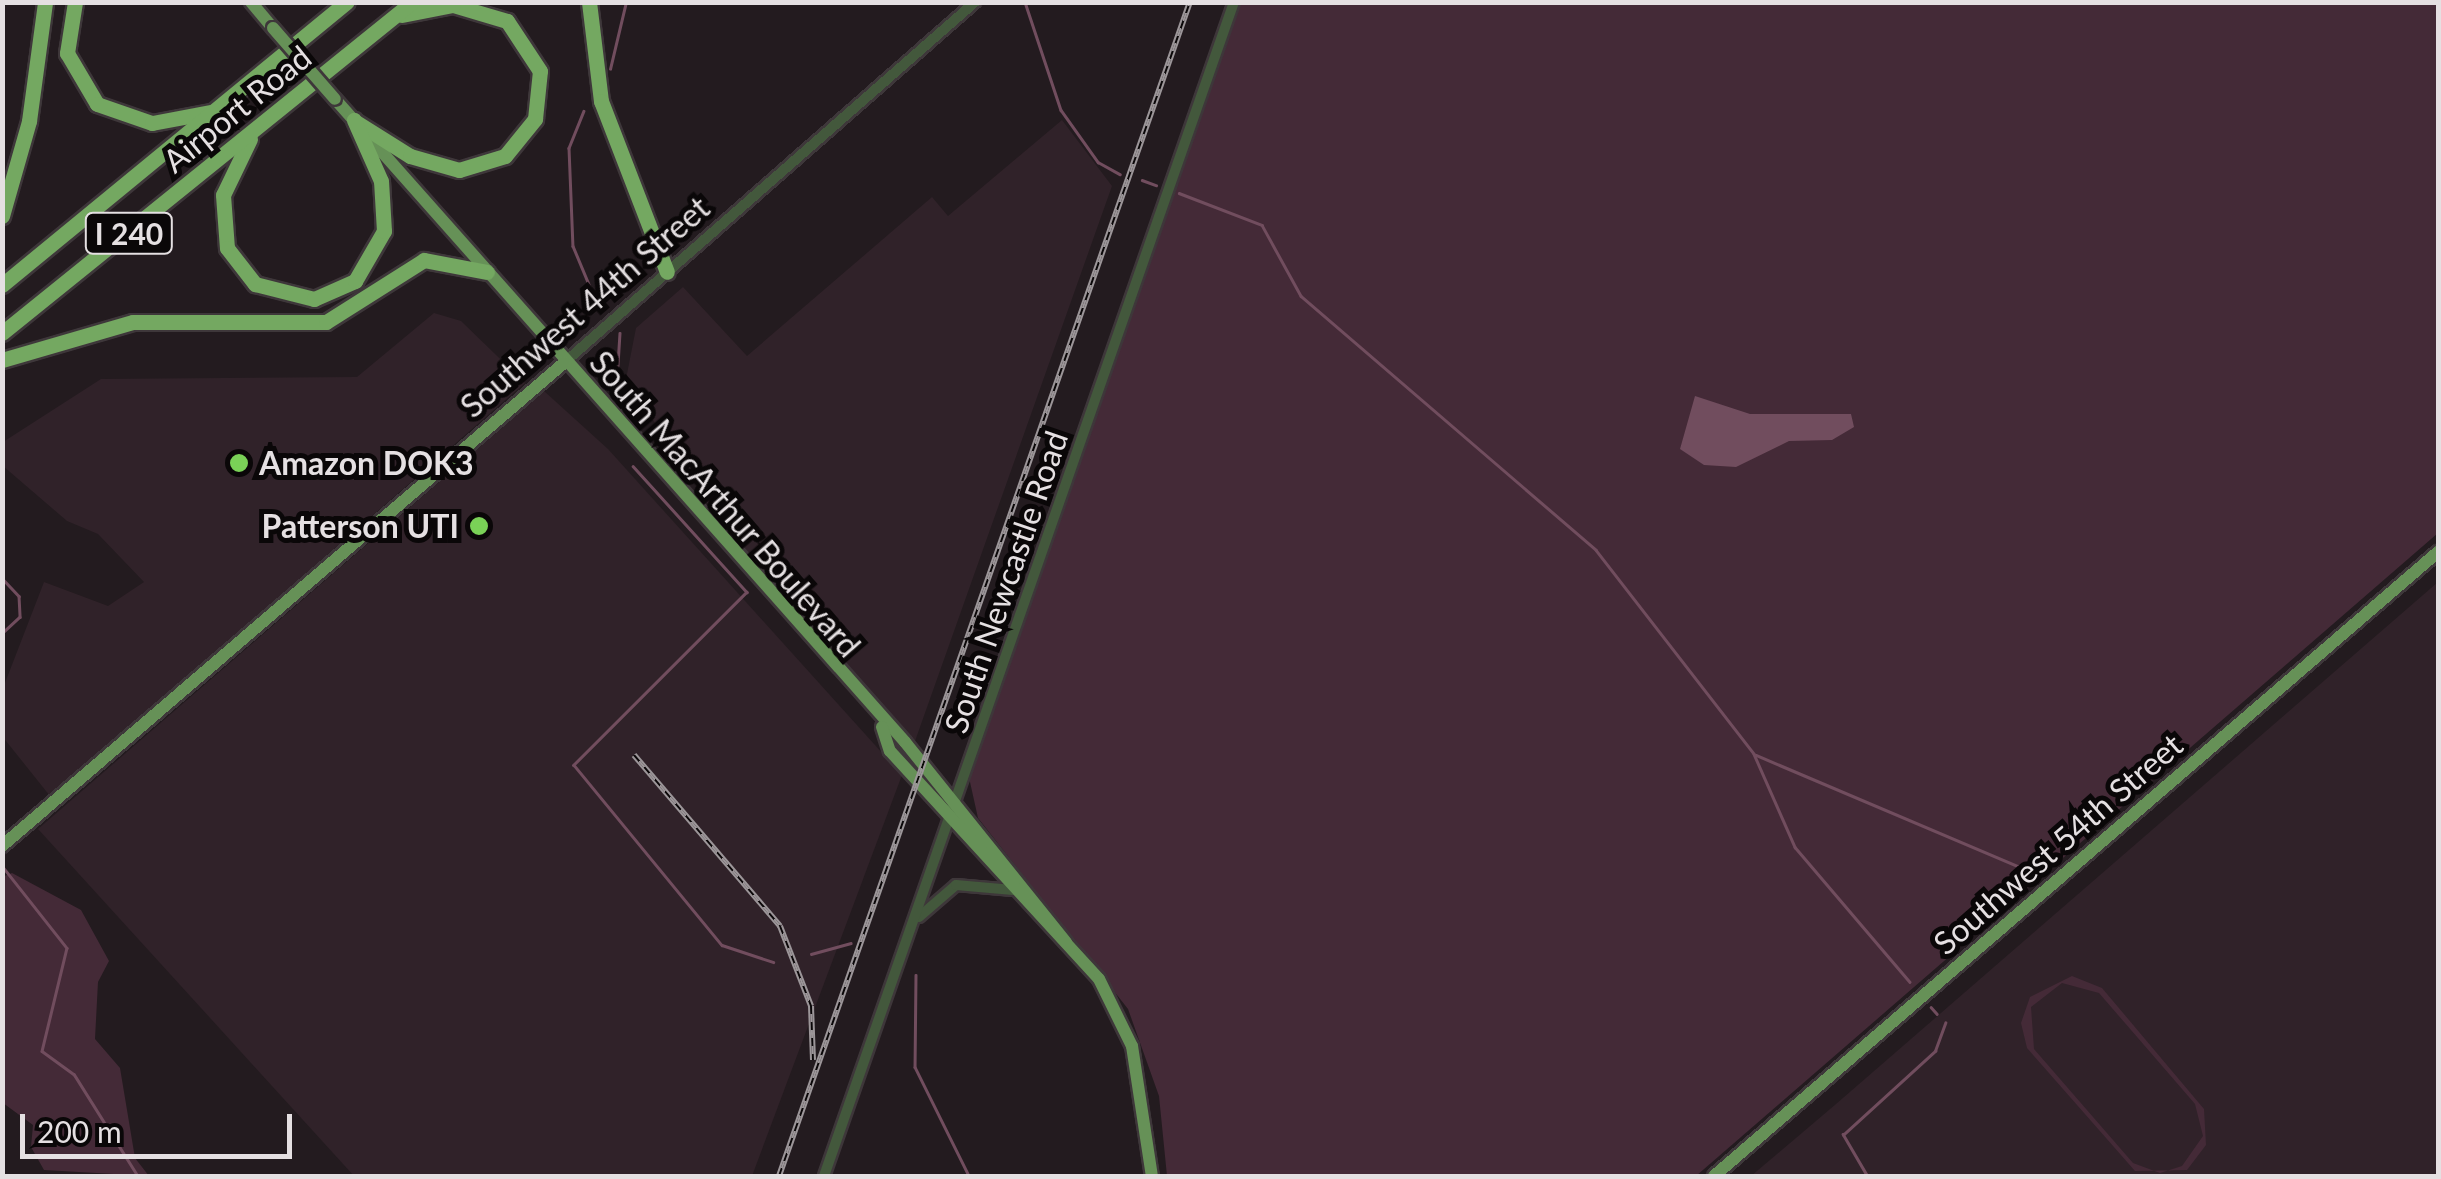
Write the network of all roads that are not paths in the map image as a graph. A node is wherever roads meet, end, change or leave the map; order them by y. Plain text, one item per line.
1 (45, 2) edge
2 (75, 2) edge
3 (251, 2) edge
4 (347, 2) edge
5 (412, 2) edge
6 (589, 2) edge
7 (976, 2) edge
8 (1234, 2) edge
9 (394, 17) junction
10 (214, 111) junction
11 (354, 120) junction
12 (254, 131) junction
13 (2, 216) edge
14 (487, 272) junction
15 (667, 272) junction
16 (2, 285) edge
17 (2, 333) edge
18 (2, 360) edge
19 (565, 362) junction
20 (2438, 552) edge
21 (881, 726) junction
22 (955, 801) junction
23 (949, 818) junction
24 (2, 846) edge
25 (1013, 890) junction
26 (910, 930) junction
27 (1066, 942) junction
28 (824, 1176) edge
29 (1152, 1176) edge
30 (1714, 1176) edge

1 - 13 highway
2 - 10 highway
3 - 11 main road, South MacArthur Boulevard, bridge
4 - 10 highway, Airport Road / I 240
5 - 9 highway, Airport Road / I 240
6 - 15 highway
7 - 15 street, Southwest 44th Street
8 - 22 street, South Newcastle Road
9 - 11 highway
9 - 12 highway, Airport Road / I 240
10 - 16 highway, Airport Road / I 240
11 - 12 highway
11 - 14 main road, South MacArthur Boulevard
12 - 17 highway, Airport Road / I 240
14 - 18 highway
14 - 19 main road, South MacArthur Boulevard
15 - 19 street, Southwest 44th Street
19 - 21 main road, South MacArthur Boulevard
19 - 24 main road, Southwest 44th Street
20 - 30 main road, Southwest 54th Street
21 - 22 main road, South MacArthur Boulevard
21 - 23 main road, South MacArthur Boulevard
22 - 23 street, South Newcastle Road
22 - 27 main road, South MacArthur Boulevard
23 - 25 main road, South MacArthur Boulevard
23 - 26 street, South Newcastle Road
25 - 26 street
25 - 27 main road, South MacArthur Boulevard
26 - 28 street, South Newcastle Road
27 - 29 main road, South MacArthur Boulevard

